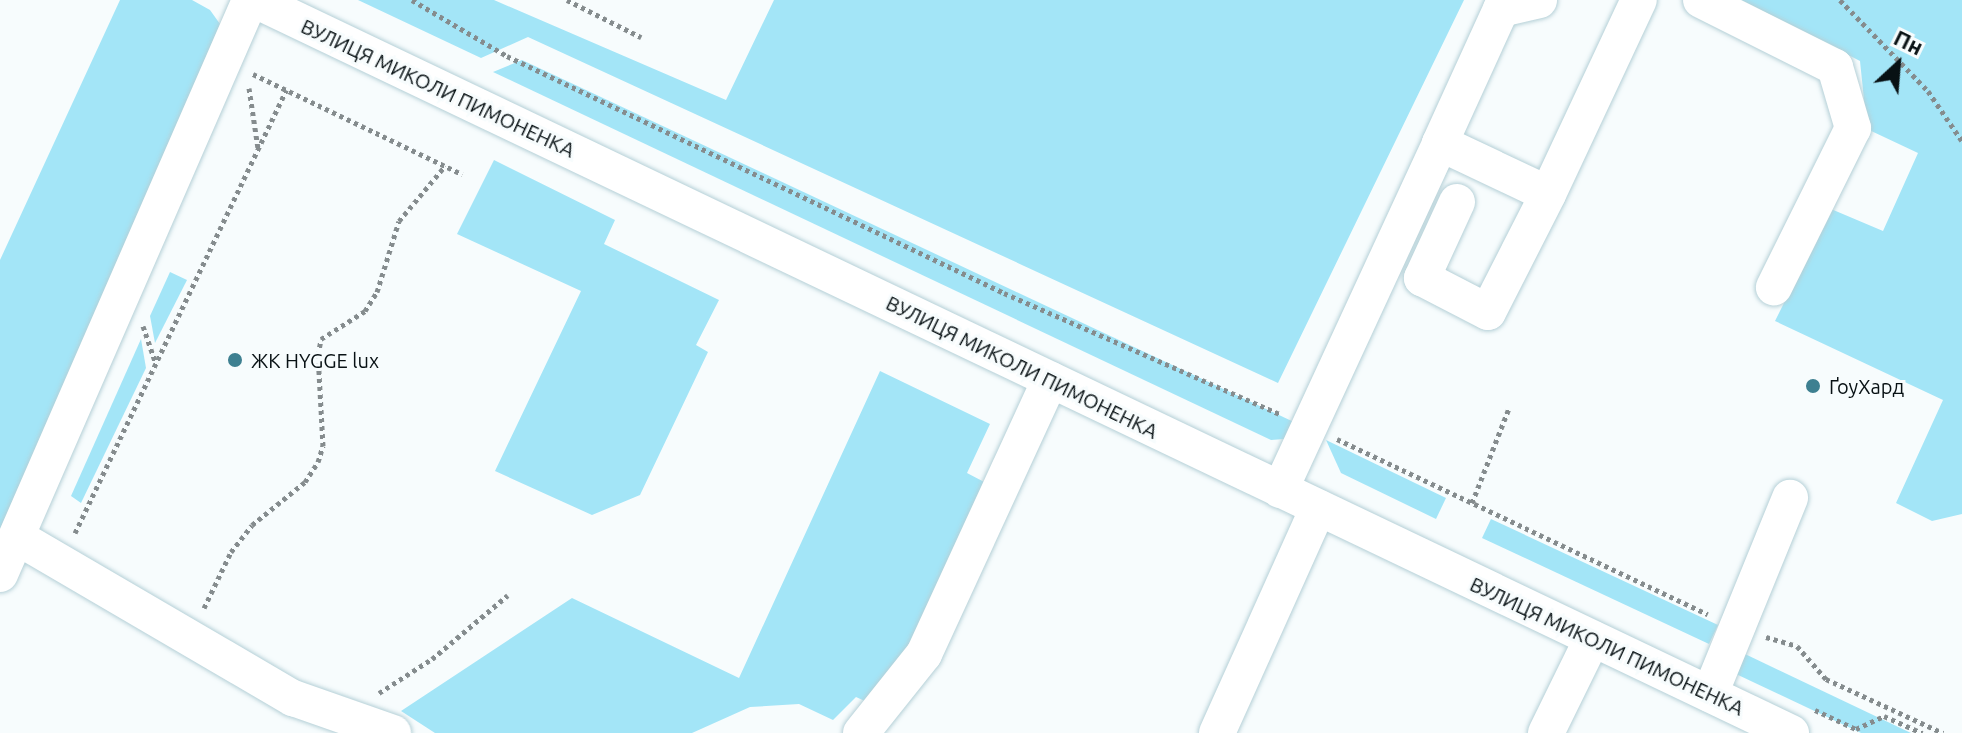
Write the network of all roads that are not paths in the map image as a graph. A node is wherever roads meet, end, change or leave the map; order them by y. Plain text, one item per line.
1 (252, 0) edge
2 (1539, 0) edge
3 (1639, 0) edge
4 (1701, 0) edge
5 (1440, 143) junction
6 (1548, 194) junction
7 (1457, 202) dead end
8 (1774, 287) dead end
9 (1050, 380) junction
10 (1280, 490) junction
11 (1790, 498) dead end
12 (1318, 508) junction
13 (17, 537) junction
14 (0, 574) edge
15 (1592, 639) junction
16 (1710, 694) junction
17 (1796, 718) edge
18 (393, 733) edge
19 (861, 733) edge
20 (1217, 733) edge
21 (1546, 733) edge

1 - 9 street, ВУЛИЦЯ МИКОЛИ ПИМОНЕНКА
1 - 13 street
2 - 5 street
3 - 6 street
4 - 8 street
5 - 6 street
5 - 10 street
6 - 7 street
9 - 10 street, ВУЛИЦЯ МИКОЛИ ПИМОНЕНКА
9 - 19 street
10 - 12 street, ВУЛИЦЯ МИКОЛИ ПИМОНЕНКА
11 - 16 street
12 - 15 street, ВУЛИЦЯ МИКОЛИ ПИМОНЕНКА
12 - 20 street
13 - 14 street
13 - 18 street
15 - 16 street, ВУЛИЦЯ МИКОЛИ ПИМОНЕНКА
15 - 21 street
16 - 17 street, ВУЛИЦЯ МИКОЛИ ПИМОНЕНКА

